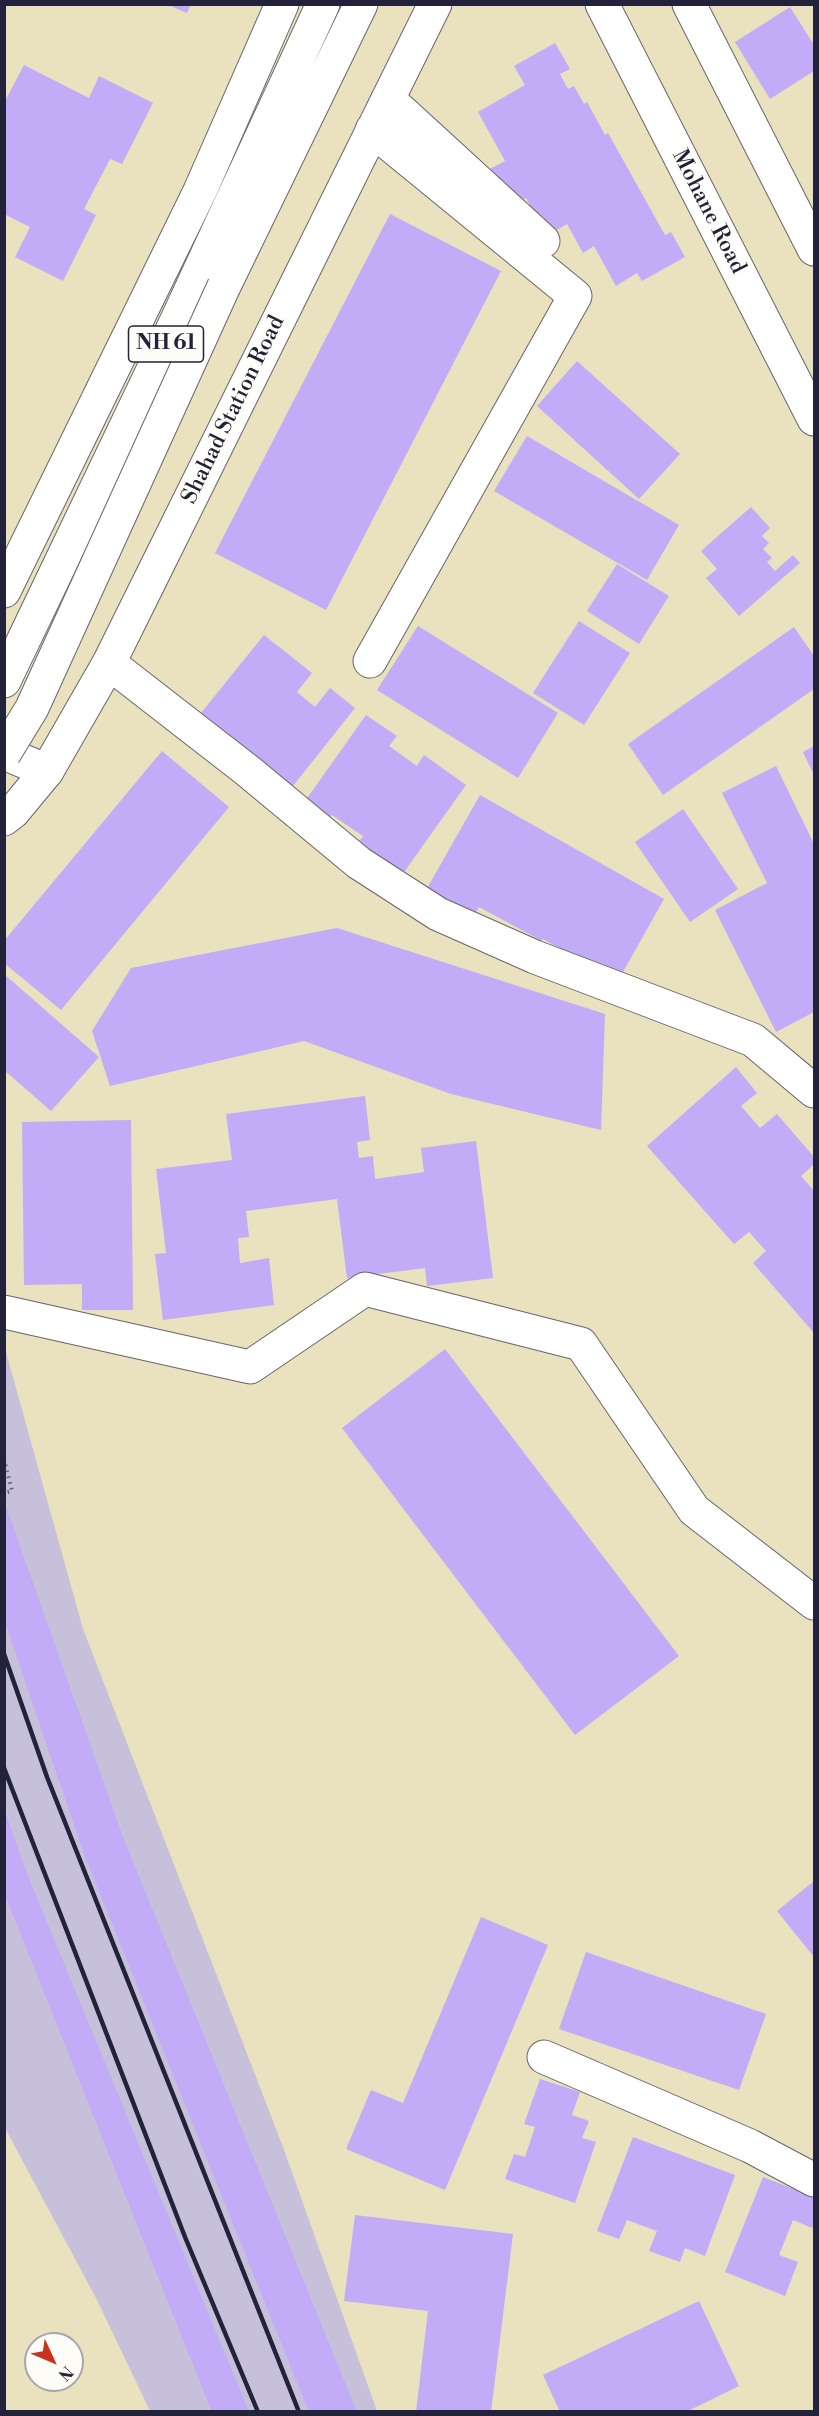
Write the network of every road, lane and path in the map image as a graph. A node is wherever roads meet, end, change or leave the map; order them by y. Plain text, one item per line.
1 (282, 4) edge
2 (323, 4) edge
3 (361, 4) edge
4 (435, 4) edge
5 (602, 4) edge
6 (689, 4) edge
7 (388, 99) junction
8 (372, 130) junction
9 (543, 241) dead end
10 (814, 249) edge
11 (814, 419) edge
12 (4, 591) edge
13 (370, 661) dead end
14 (109, 663) junction
15 (4, 681) edge
16 (4, 754) edge
17 (47, 771) junction
18 (4, 819) edge
19 (814, 1090) edge
20 (4, 1312) edge
21 (4, 1459) edge
22 (4, 1493) edge
23 (814, 1603) edge
24 (544, 2057) dead end
25 (814, 2180) edge

1 - 12 main road
2 - 15 main road, NH 61
3 - 16 main road, NH 61, bridge
4 - 7 main road, Shahad Station Road
5 - 11 main road, Mohane Road
6 - 10 main road
7 - 8 main road, Shahad Station Road
7 - 9 main road
8 - 13 main road
8 - 14 main road, Shahad Station Road
14 - 17 main road, Shahad Station Road
14 - 19 main road
16 - 17 main road
17 - 18 main road, Shahad Station Road
20 - 23 main road
21 - 22 path
24 - 25 main road

